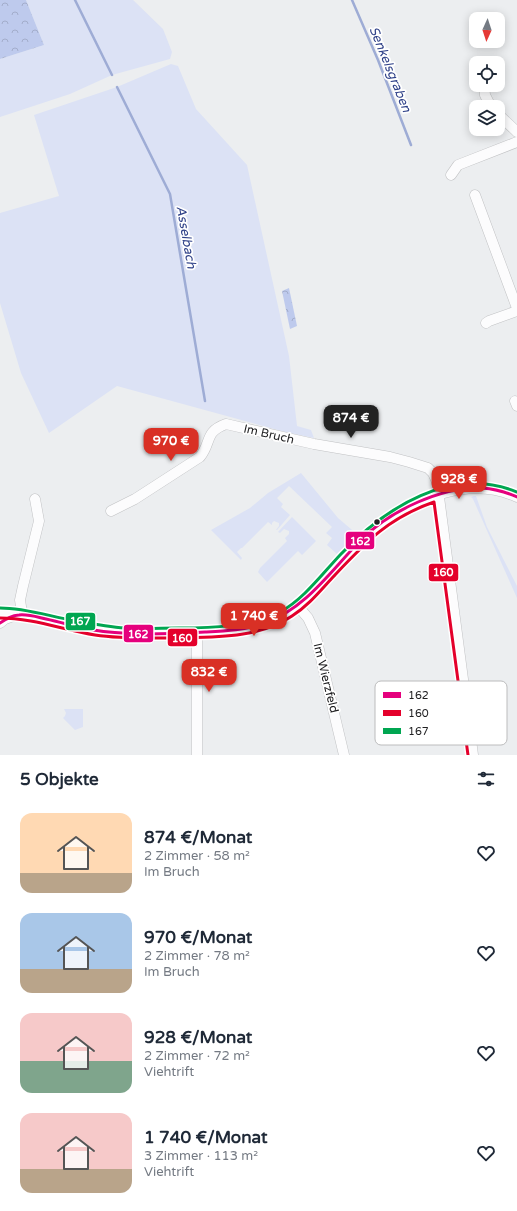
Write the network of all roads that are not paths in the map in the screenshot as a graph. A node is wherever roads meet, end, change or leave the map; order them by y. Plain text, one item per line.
1 (505, 121) edge
2 (517, 132) edge
3 (517, 142) edge
4 (451, 175) dead end
5 (475, 195) dead end
6 (517, 310) edge
7 (486, 323) dead end
8 (438, 495) junction
9 (517, 497) edge
10 (35, 499) dead end
11 (111, 511) dead end
12 (297, 605) junction
13 (1, 612) edge
14 (24, 614) junction
15 (0, 623) edge
16 (197, 633) junction
17 (463, 681) edge
18 (472, 745) edge
19 (197, 755) edge
20 (344, 755) edge
21 (473, 755) edge

1 - 2 street
3 - 4 street
5 - 6 street
6 - 7 street
8 - 9 street
8 - 11 street, Im Bruch
8 - 12 street
8 - 17 street, Im Bruch
10 - 14 street
12 - 16 street
12 - 20 street, Im Wierzfeld
13 - 14 street
14 - 15 street
14 - 16 street
16 - 19 street
18 - 21 street, Im Bruch

